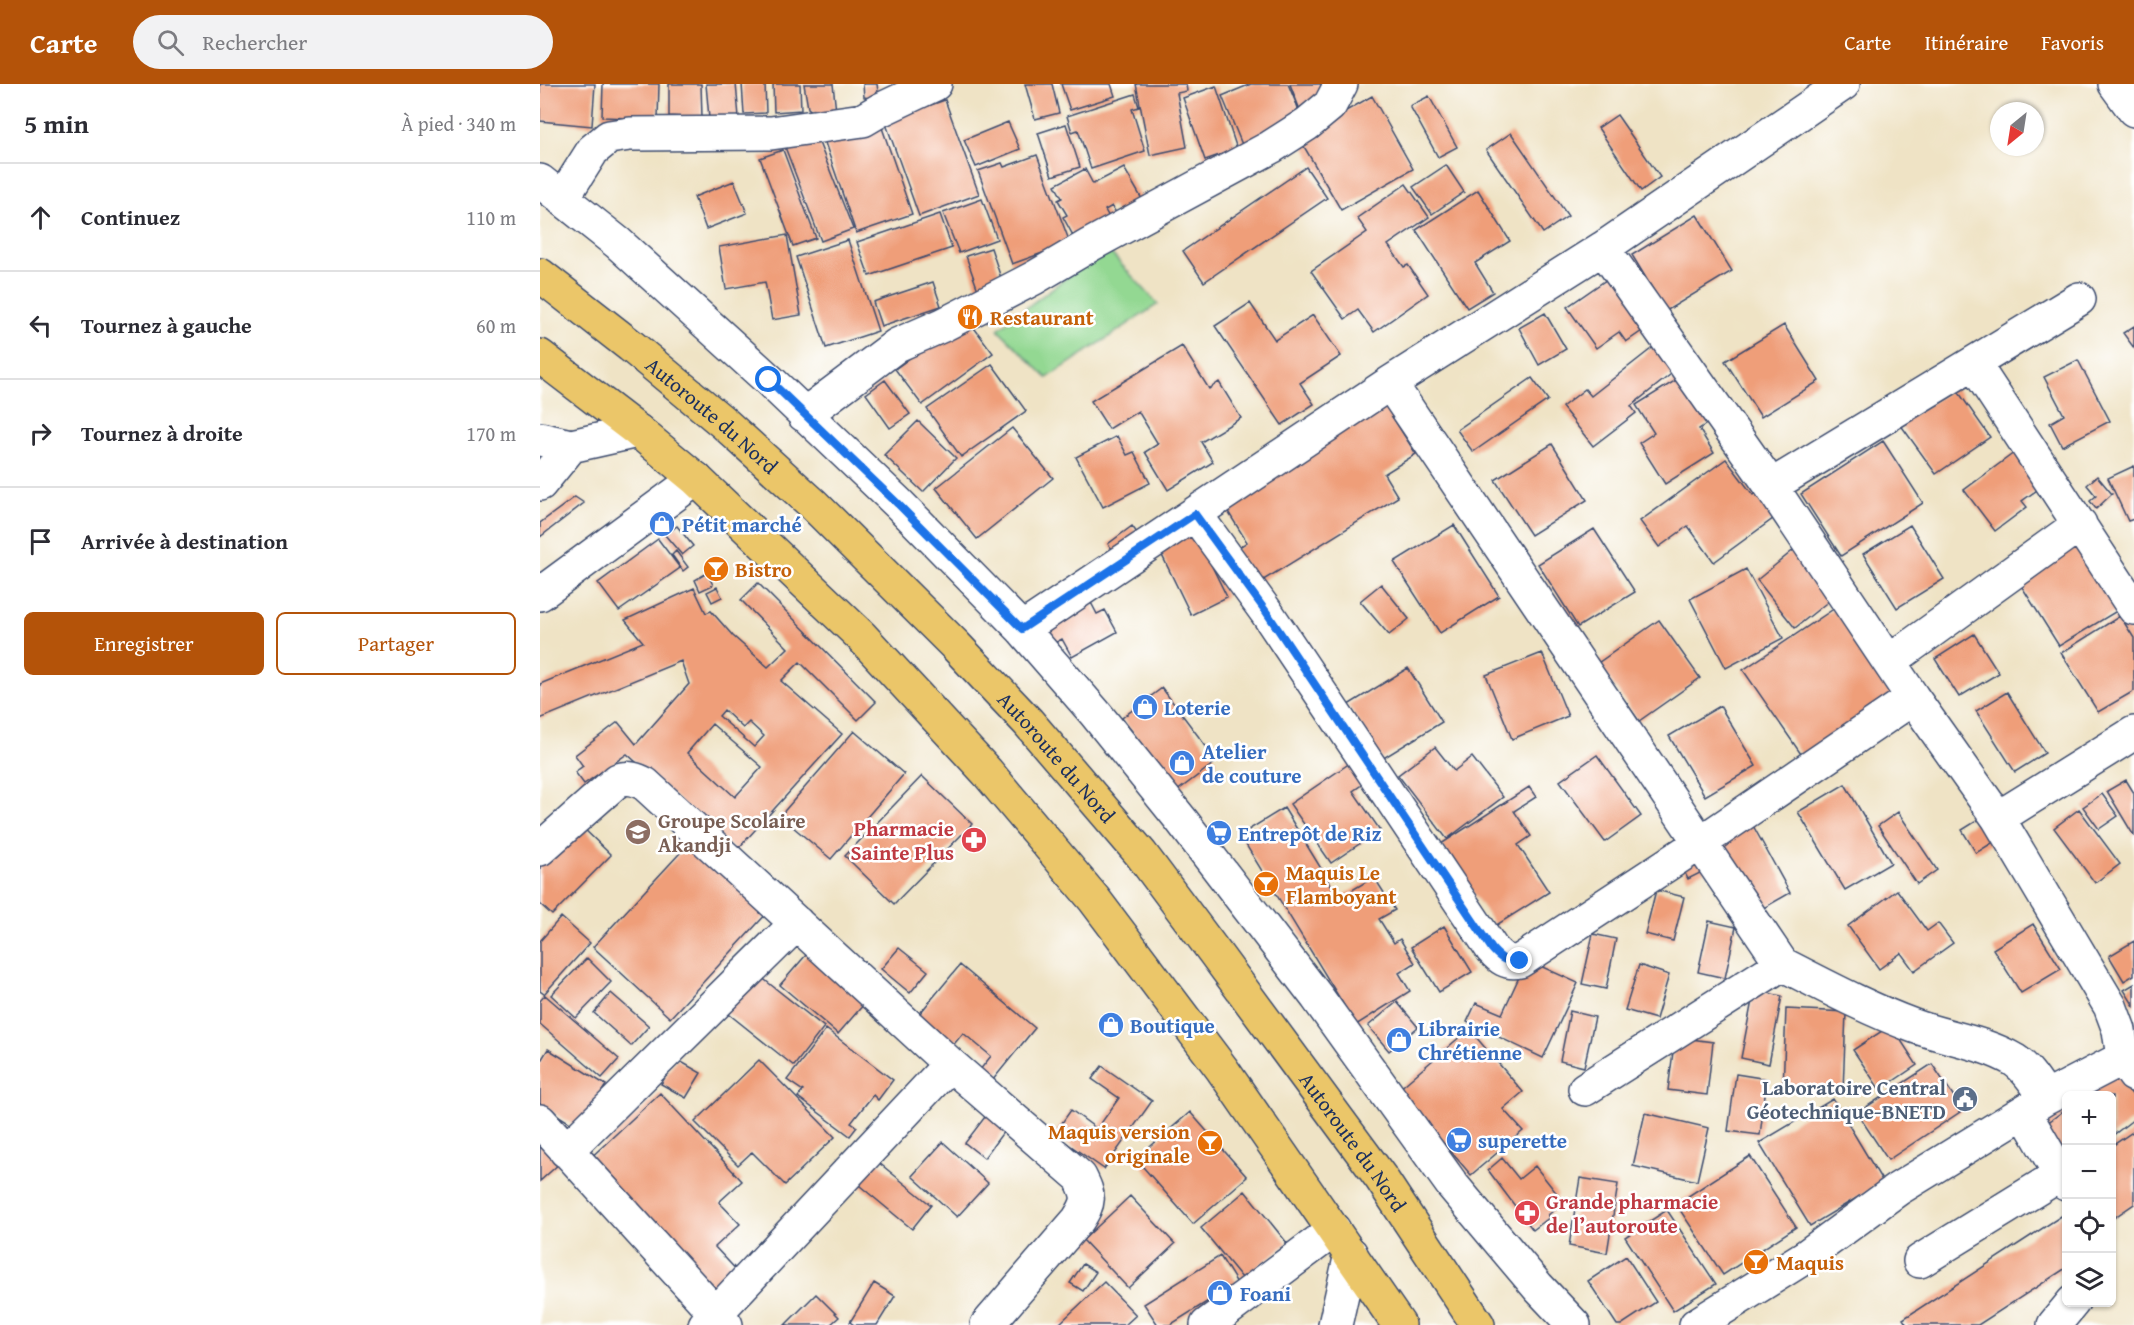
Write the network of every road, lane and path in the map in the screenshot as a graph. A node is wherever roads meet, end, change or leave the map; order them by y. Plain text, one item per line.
1 (935, 84) edge
2 (1341, 84) edge
3 (1843, 84) edge
4 (2115, 84) edge
5 (2134, 110) edge
6 (551, 190) edge
7 (1603, 248) junction
8 (540, 274) edge
9 (2079, 299) dead end
10 (540, 356) edge
11 (1974, 364) junction
12 (1390, 383) junction
13 (804, 415) junction
14 (638, 431) junction
15 (555, 442) edge
16 (696, 479) junction
17 (540, 484) edge
18 (1771, 486) junction
19 (1195, 514) junction
20 (2080, 524) junction
21 (540, 594) edge
22 (2134, 608) edge
23 (1022, 629) junction
24 (1890, 661) junction
25 (1913, 698) junction
26 (2134, 733) edge
27 (1998, 818) junction
28 (1700, 843) junction
29 (540, 849) edge
30 (797, 923) junction
31 (1782, 964) junction
32 (950, 1064) junction
33 (2129, 1066) edge
34 (1585, 1089) dead end
35 (2035, 1105) junction
36 (540, 1121) edge
37 (566, 1151) junction
38 (2062, 1174) edge
39 (2062, 1180) edge
40 (1342, 1242) junction
41 (1920, 1261) dead end
42 (1460, 1298) junction
43 (2069, 1307) edge
44 (716, 1321) edge
45 (987, 1325) edge
46 (1207, 1325) edge
47 (1335, 1325) edge
48 (1399, 1325) edge
49 (1478, 1325) edge
50 (1499, 1325) edge
51 (1574, 1325) edge
52 (1696, 1325) edge
53 (2054, 1325) edge

1 - 6 street
2 - 13 street
3 - 7 street
4 - 5 street
6 - 13 street
7 - 12 street
7 - 18 street
8 - 42 highway, Autoroute du Nord
9 - 11 street
10 - 14 highway
11 - 18 street
11 - 20 street
12 - 19 street
12 - 28 street
13 - 23 street
14 - 15 street
14 - 16 highway
15 - 17 street
16 - 21 street
16 - 40 highway
18 - 24 street
19 - 23 street
19 - 28 street
20 - 22 street
20 - 24 street
23 - 51 street
24 - 25 street
25 - 27 street
25 - 28 street
26 - 27 street
27 - 33 street
28 - 31 street
29 - 30 street
30 - 32 street
30 - 37 street
31 - 34 street
31 - 35 street
32 - 44 street
32 - 45 street
33 - 35 street
35 - 38 street
35 - 52 street
36 - 37 street
37 - 44 street
39 - 41 street
40 - 46 street
40 - 47 street
40 - 48 highway
42 - 49 highway, Autoroute du Nord
42 - 50 highway
43 - 53 street

